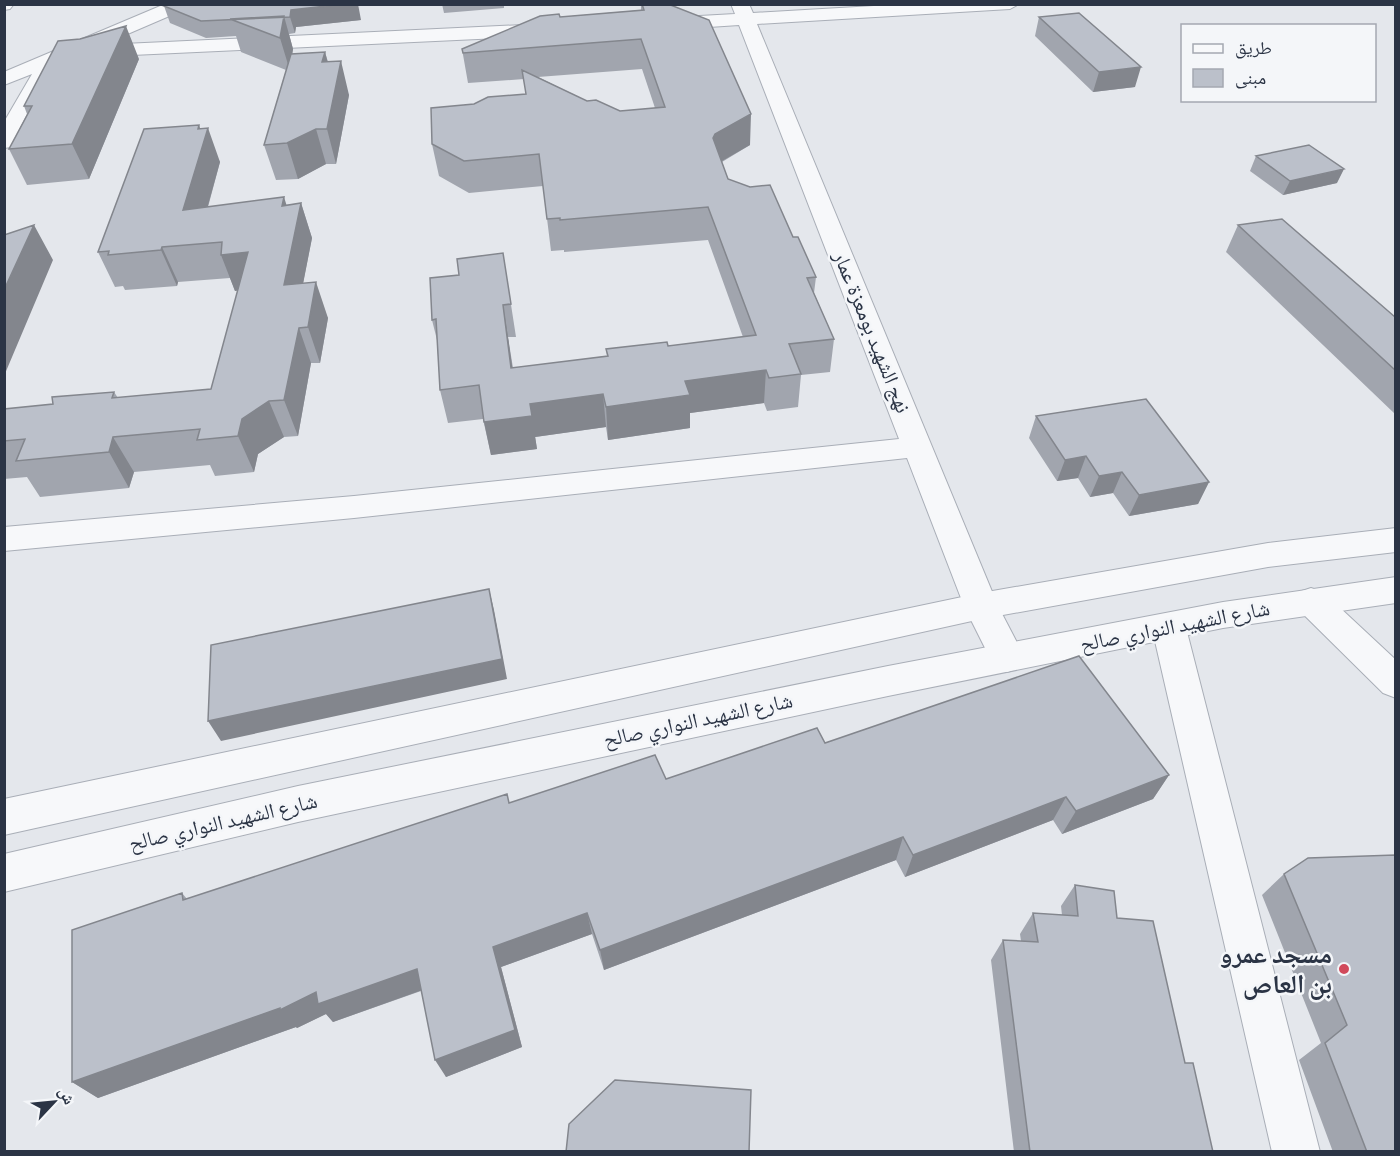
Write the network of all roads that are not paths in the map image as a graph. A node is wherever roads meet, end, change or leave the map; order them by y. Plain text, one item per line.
1 (182, 4) edge
2 (1010, 4) edge
3 (743, 12) edge
4 (641, 25) edge
5 (560, 29) edge
6 (69, 52) junction
7 (50, 60) junction
8 (4, 78) edge
9 (4, 142) edge
10 (918, 447) junction
11 (4, 539) edge
12 (1395, 540) edge
13 (1395, 590) edge
14 (1311, 601) junction
15 (981, 606) junction
16 (1169, 628) junction
17 (1383, 655) edge
18 (1007, 658) junction
19 (1395, 683) edge
20 (4, 817) edge
21 (4, 873) edge
22 (1296, 1152) edge

1 - 6 street
2 - 3 street
3 - 4 street
3 - 10 street, نهج الشهيد بومعزة عمار
5 - 6 street
6 - 7 street
7 - 8 street
7 - 9 street
10 - 11 street
10 - 15 street, نهج الشهيد بومعزة عمار
12 - 15 street
13 - 14 street, شارع الشهيد النواري صالح
14 - 16 street, شارع الشهيد النواري صالح
14 - 17 street
15 - 18 street, نهج الشهيد بومعزة عمار
15 - 20 street
16 - 18 street, شارع الشهيد النواري صالح
16 - 22 street
17 - 19 street
18 - 21 street, شارع الشهيد النواري صالح

